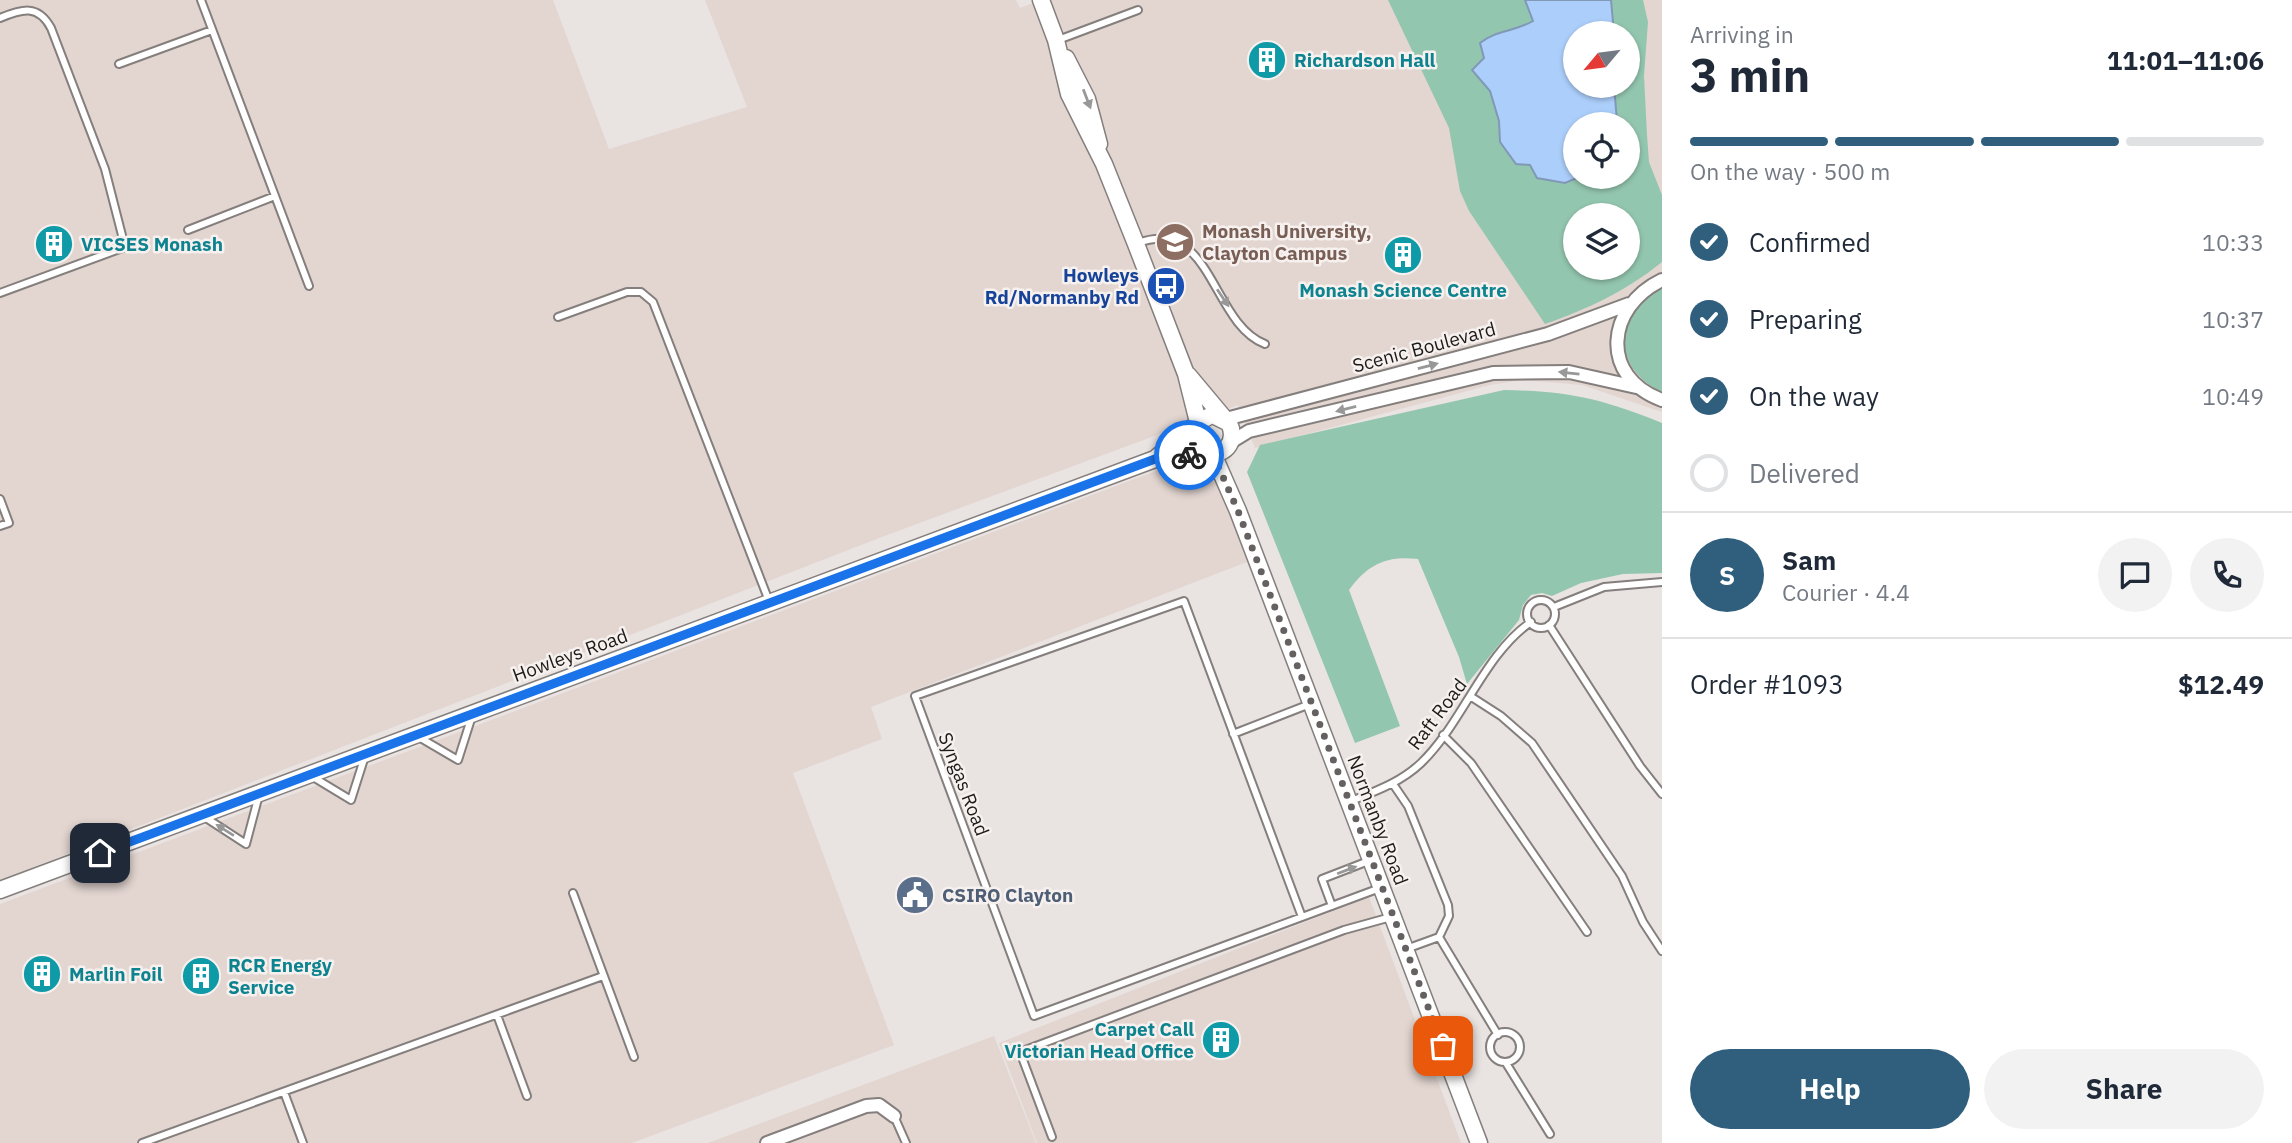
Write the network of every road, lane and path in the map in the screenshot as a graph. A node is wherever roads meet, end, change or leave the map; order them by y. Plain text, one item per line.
1 (201, 0) edge
2 (1041, 0) edge
3 (1138, 10) dead end
4 (0, 18) edge
5 (212, 30) junction
6 (1056, 40) junction
7 (119, 64) dead end
8 (275, 196) junction
9 (188, 230) dead end
10 (1136, 244) junction
11 (1662, 280) edge
12 (309, 286) dead end
13 (0, 293) edge
14 (1629, 304) junction
15 (558, 317) dead end
16 (1265, 344) dead end
17 (1186, 374) junction
18 (1374, 381) junction
19 (1636, 387) junction
20 (1662, 400) edge
21 (1380, 401) junction
22 (1225, 419) junction
23 (1196, 425) junction
24 (1220, 450) junction
25 (1155, 459) junction
26 (0, 499) edge
27 (0, 526) edge
28 (1662, 582) edge
29 (770, 603) junction
30 (1553, 607) junction
31 (1531, 622) junction
32 (1549, 625) junction
33 (1470, 696) junction
34 (1311, 704) junction
35 (473, 714) junction
36 (1233, 734) junction
37 (416, 735) junction
38 (1443, 735) junction
39 (366, 754) junction
40 (309, 775) junction
41 (1393, 784) junction
42 (259, 793) junction
43 (1662, 794) edge
44 (1349, 802) junction
45 (201, 815) junction
46 (1371, 860) junction
47 (1382, 888) junction
48 (0, 890) edge
49 (573, 893) dead end
50 (1332, 906) junction
51 (1393, 916) junction
52 (1302, 917) junction
53 (1587, 932) dead end
54 (1439, 937) junction
55 (1406, 950) junction
56 (1662, 951) edge
57 (603, 976) junction
58 (497, 1015) junction
59 (1498, 1034) junction
60 (634, 1057) dead end
61 (1506, 1062) junction
62 (284, 1093) junction
63 (527, 1096) dead end
64 (894, 1116) joint
65 (1550, 1134) dead end
66 (1052, 1137) dead end
67 (142, 1143) edge
68 (303, 1143) edge
69 (767, 1143) edge
70 (906, 1143) edge
71 (1479, 1143) edge

1 - 5 lane
2 - 6 street
3 - 6 lane
4 - 13 lane
5 - 7 lane
5 - 8 lane
6 - 10 street
8 - 9 lane
8 - 12 lane
10 -> 16 lane
10 - 17 street
11 - 14 street, Scenic Boulevard
18 -> 14 street, Scenic Boulevard
14 - 19 street
15 - 29 lane
17 - 22 street
17 - 23 street
18 - 21 street
18 - 22 street, Scenic Boulevard
19 - 20 street, Scenic Boulevard
19 -> 21 street, Scenic Boulevard
21 -> 24 street, Scenic Boulevard
22 - 23 street
22 - 24 street
23 - 24 street
23 - 25 street, Howleys Road
24 - 25 street, Howleys Road
24 - 34 street, Normanby Road
25 - 29 street, Howleys Road
26 - 27 lane
28 - 30 lane, Raft Road
29 - 35 street, Howleys Road
30 - 31 lane, Raft Road
30 - 32 lane
31 - 32 lane
31 - 33 lane, Raft Road
32 - 43 lane
33 - 38 lane, Raft Road
33 - 56 lane
34 - 36 lane
34 - 44 street, Normanby Road
35 - 37 street, Howleys Road
35 - 37 lane
36 - 52 lane, Syngas Road
36 - 52 lane, Syngas Road
37 - 39 street, Howleys Road
38 - 41 lane, Raft Road
38 - 53 lane
39 - 40 street, Howleys Road
39 - 40 lane
40 - 42 street, Howleys Road
41 - 44 lane, Raft Road
41 - 54 lane
42 - 45 street, Howleys Road
42 -> 45 lane
44 - 46 street, Normanby Road
45 - 48 street, Howleys Road
46 - 47 street, Normanby Road
50 -> 46 lane
47 - 50 lane, Syngas Road
47 - 51 street, Normanby Road
49 - 57 lane
50 - 52 lane, Syngas Road
51 - 55 street, Normanby Road
51 - 66 lane
54 - 55 lane
54 - 59 lane
55 - 71 street, Normanby Road
57 - 58 lane
57 - 60 lane
58 - 62 lane
58 - 63 lane
59 - 61 lane
59 - 61 lane
61 - 65 lane
62 - 67 lane
62 - 68 lane
64 - 69 street
64 - 70 lane

